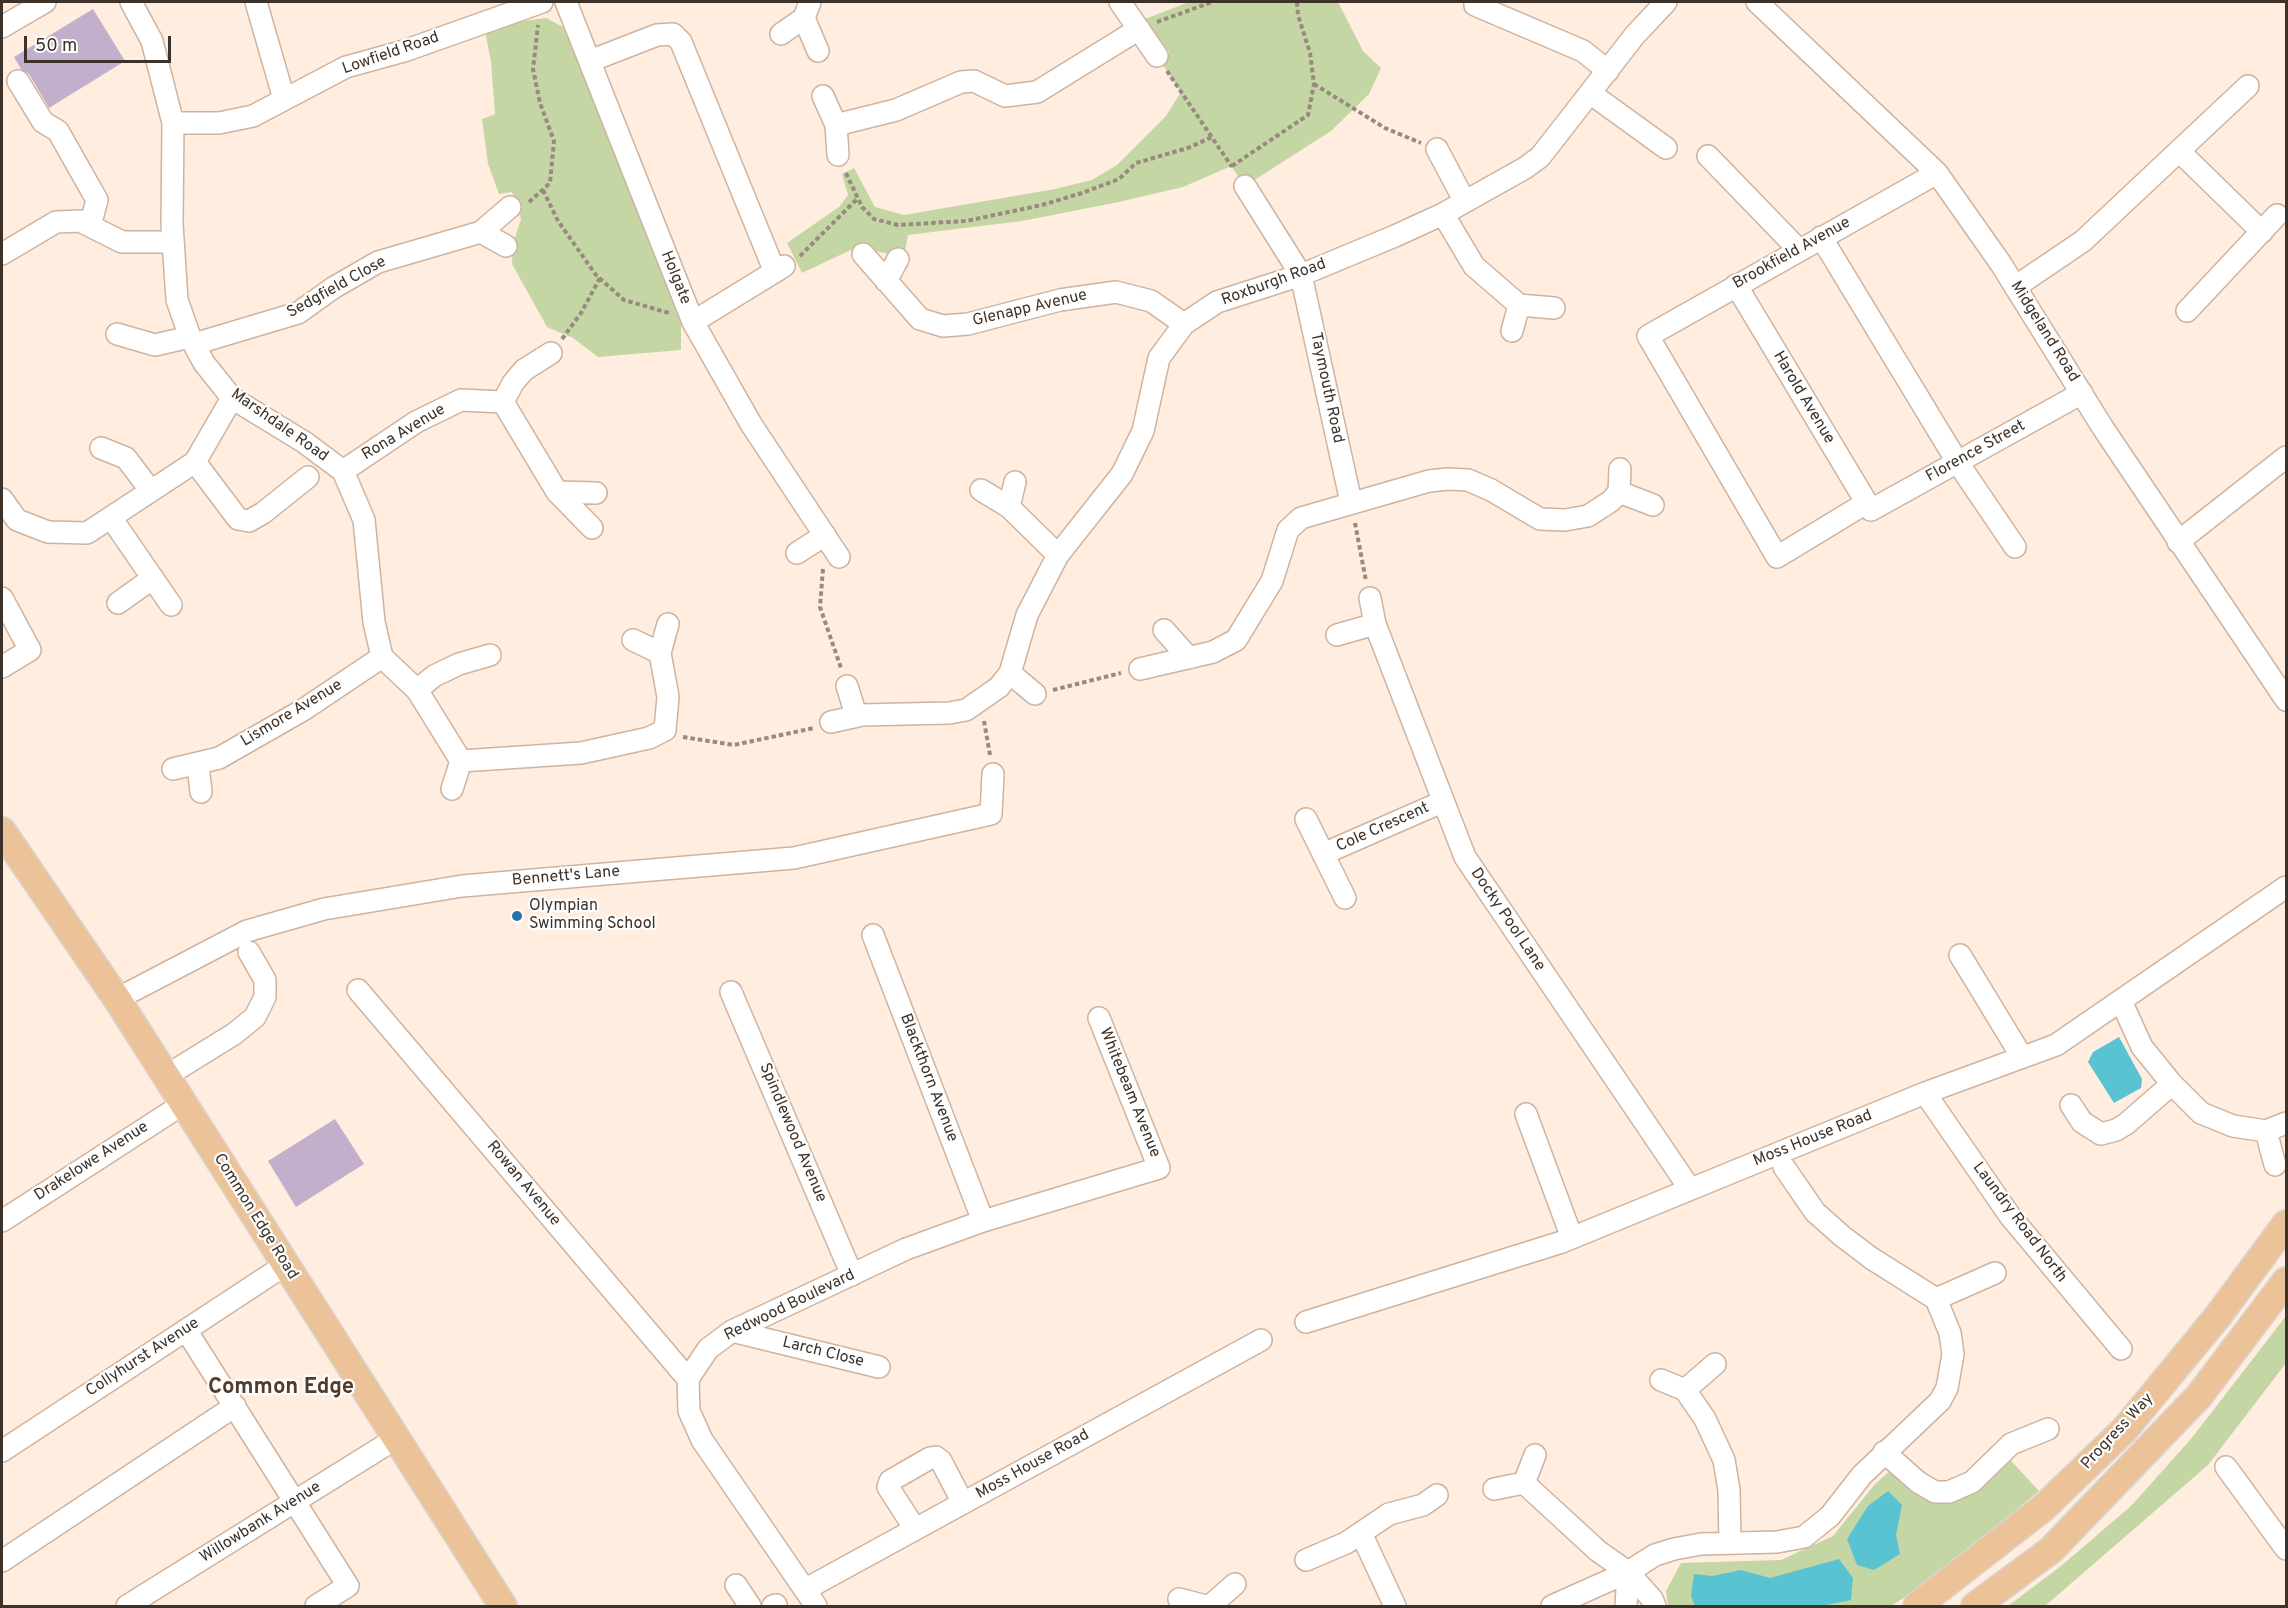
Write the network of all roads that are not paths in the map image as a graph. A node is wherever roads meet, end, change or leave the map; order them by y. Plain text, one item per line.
1 (45, 2) edge
2 (131, 2) edge
3 (256, 2) edge
4 (540, 2) edge
5 (566, 2) edge
6 (1120, 2) edge
7 (1666, 2) edge
8 (1757, 2) edge
9 (1473, 3) edge
10 (807, 10) edge
11 (2, 27) edge
12 (1139, 29) junction
13 (781, 34) dead end
14 (818, 51) dead end
15 (1157, 56) road end
16 (590, 61) junction
17 (1608, 71) junction
18 (18, 81) dead end
19 (2248, 86) dead end
20 (1590, 93) junction
21 (823, 96) dead end
22 (284, 99) junction
23 (173, 123) junction
24 (836, 125) junction
25 (1666, 148) dead end
26 (1437, 149) road end
27 (2179, 151) junction
28 (838, 154) road end
29 (1708, 156) dead end
30 (1937, 173) junction
31 (1245, 186) road end
32 (1466, 202) junction
33 (510, 207) road end
34 (1443, 214) junction
35 (2277, 216) dead end
36 (90, 226) junction
37 (481, 232) junction
38 (2262, 232) junction
39 (1821, 237) junction
40 (173, 242) junction
41 (506, 246) dead end
42 (1799, 249) junction
43 (2, 252) edge
44 (863, 254) dead end
45 (898, 259) dead end
46 (1301, 274) junction
47 (886, 281) junction
48 (1736, 285) junction
49 (2015, 287) junction
50 (1519, 305) junction
51 (1554, 308) dead end
52 (2187, 311) dead end
53 (692, 320) junction
54 (1184, 324) junction
55 (1512, 331) dead end
56 (117, 334) dead end
57 (1648, 336) joint
58 (192, 341) junction
59 (551, 353) road end
60 (2082, 393) junction
61 (232, 398) junction
62 (503, 402) junction
63 (101, 448) dead end
64 (2286, 457) edge
65 (195, 462) junction
66 (1958, 463) junction
67 (1620, 470) dead end
68 (343, 471) junction
69 (308, 477) dead end
70 (1015, 482) dead end
71 (981, 490) dead end
72 (151, 491) junction
73 (557, 492) junction
74 (1619, 492) junction
75 (596, 493) dead end
76 (2, 499) edge
77 (1351, 502) junction
78 (1653, 505) dead end
79 (1009, 507) junction
80 (1868, 507) junction
81 (112, 519) junction
82 (592, 528) dead end
83 (825, 535) junction
84 (2178, 542) junction
85 (2015, 547) dead end
86 (796, 553) dead end
87 (1058, 555) junction
88 (839, 557) road end
89 (153, 578) junction
90 (2, 598) edge
91 (1370, 598) road end
92 (118, 603) dead end
93 (171, 605) dead end
94 (668, 624) dead end
95 (1375, 624) junction
96 (1164, 630) dead end
97 (1337, 634) dead end
98 (633, 640) dead end
99 (660, 653) junction
100 (490, 655) dead end
101 (382, 657) junction
102 (1189, 658) junction
103 (2, 668) edge
104 (1140, 669) road end
105 (1010, 673) junction
106 (847, 686) road end
107 (417, 690) junction
108 (1035, 694) road end
109 (2286, 700) edge
110 (856, 715) junction
111 (831, 722) road end
112 (461, 761) junction
113 (198, 765) junction
114 (173, 769) dead end
115 (993, 774) road end
116 (452, 789) dead end
117 (201, 792) dead end
118 (1442, 802) junction
119 (1306, 819) dead end
120 (2, 831) edge
121 (1323, 854) junction
122 (2286, 887) edge
123 (1345, 898) dead end
124 (873, 935) dead end
125 (249, 952) dead end
126 (1959, 955) dead end
127 (358, 990) dead end
128 (732, 992) dead end
129 (117, 999) junction
130 (2121, 1001) junction
131 (1099, 1018) dead end
132 (2022, 1057) junction
133 (166, 1076) junction
134 (2172, 1084) junction
135 (1924, 1092) junction
136 (183, 1104) junction
137 (2071, 1105) dead end
138 (1526, 1114) dead end
139 (2286, 1123) edge
140 (2266, 1131) junction
141 (2275, 1165) dead end
142 (1784, 1167) dead end
143 (1159, 1168) joint
144 (1690, 1190) junction
145 (2, 1221) edge
146 (983, 1221) junction
147 (2286, 1224) edge
148 (1572, 1238) junction
149 (285, 1265) junction
150 (1995, 1273) dead end
151 (852, 1275) junction
152 (2286, 1281) edge
153 (1936, 1299) junction
154 (1306, 1322) dead end
155 (186, 1330) junction
156 (732, 1331) junction
157 (1261, 1340) dead end
158 (2121, 1349) dead end
159 (1715, 1364) dead end
160 (879, 1367) dead end
161 (688, 1379) junction
162 (1661, 1380) dead end
163 (1685, 1390) junction
164 (235, 1406) junction
165 (2048, 1429) dead end
166 (395, 1439) junction
167 (2, 1451) edge
168 (1884, 1452) junction
169 (1535, 1455) dead end
170 (2226, 1467) dead end
171 (1524, 1484) junction
172 (1494, 1489) dead end
173 (1437, 1495) dead end
174 (296, 1501) junction
175 (963, 1503) junction
176 (915, 1529) junction
177 (1361, 1533) junction
178 (1730, 1542) junction
179 (2286, 1549) edge
180 (1306, 1560) dead end
181 (2, 1561) edge
182 (1628, 1572) junction
183 (1235, 1584) dead end
184 (736, 1585) dead end
185 (811, 1598) edge
186 (1179, 1599) dead end
187 (127, 1606) edge
188 (316, 1606) edge
189 (502, 1606) edge
190 (750, 1606) edge
191 (1208, 1606) edge
192 (1395, 1606) edge
193 (1552, 1606) edge
194 (1626, 1606) edge
195 (1655, 1606) edge
196 (1917, 1606) edge
197 (1975, 1606) edge

1 - 11 street
2 - 23 street, Marshdale Road
3 - 22 street
4 - 22 street, Lowfield Road
5 - 16 street, Holgate
6 - 12 street
7 - 17 street, Roxburgh Road
8 - 30 street, Midgeland Road
9 - 17 street
10 - 13 street
10 - 14 street
12 - 15 street
12 - 24 street
16 - 53 street, Holgate
16 - 53 street
17 - 20 street, Roxburgh Road
18 - 36 street
19 - 27 street
20 - 25 street
20 - 32 street, Roxburgh Road
21 - 24 street
22 - 23 street, Lowfield Road
23 - 40 street, Marshdale Road
24 - 28 street
26 - 32 street
27 - 38 street
27 - 49 street
29 - 42 street
30 - 39 street, Brookfield Avenue
30 - 49 street, Midgeland Road
31 - 46 street
32 - 34 street, Roxburgh Road
33 - 37 street, Sedgfield Close
34 - 46 street, Roxburgh Road
34 - 50 street
35 - 38 street
36 - 40 street
36 - 43 street
37 - 41 street
37 - 58 street, Sedgfield Close
38 - 52 street
39 - 42 street, Brookfield Avenue
39 - 66 street
40 - 58 street, Marshdale Road
42 - 48 street, Brookfield Avenue
44 - 47 street, Glenapp Avenue
45 - 47 street
46 - 54 street, Roxburgh Road
46 - 77 street, Taymouth Road
47 - 54 street, Glenapp Avenue
48 - 57 street, Brookfield Avenue
48 - 80 street, Harold Avenue
49 - 60 street, Midgeland Road
50 - 51 street
50 - 55 street
53 - 83 street, Holgate
54 - 87 street, Roxburgh Road
56 - 58 street, Sedgfield Close
57 - 80 street, Florence Street
58 - 61 street, Marshdale Road
59 - 62 street
60 - 66 street, Florence Street
60 - 84 street, Midgeland Road
61 - 65 street
61 - 68 street, Marshdale Road
62 - 68 street, Rona Avenue
62 - 73 street
63 - 72 street
64 - 84 street
65 - 69 street
65 - 72 street
66 - 80 street, Florence Street
66 - 85 street
67 - 74 street
68 - 101 street, Marshdale Road
70 - 79 street
71 - 79 street
72 - 81 street
73 - 75 street
73 - 82 street
74 - 77 street
74 - 78 street
76 - 81 street
77 - 102 street
79 - 87 street
81 - 89 street
83 - 86 street
83 - 88 street, Holgate
84 - 109 street, Midgeland Road
87 - 105 street, Roxburgh Road
89 - 92 street
89 - 93 street
90 - 103 street
91 - 95 street, Docky Pool Lane
94 - 99 street
95 - 97 street
95 - 118 street, Docky Pool Lane
96 - 102 street
98 - 99 street
99 - 112 street
100 - 107 street
101 - 107 street
101 - 113 street, Lismore Avenue
102 - 104 street
105 - 108 street
105 - 110 street, Roxburgh Road
106 - 110 street
107 - 112 street
110 - 111 street, Roxburgh Road
112 - 116 street
113 - 114 street, Lismore Avenue
113 - 117 street
115 - 129 street, Bennett's Lane
118 - 121 street, Cole Crescent
118 - 144 street, Docky Pool Lane
119 - 121 street, Cole Crescent
120 - 129 main road, Common Edge Road
121 - 123 street, Cole Crescent
122 - 130 street, Moss House Road
124 - 146 street, Blackthorn Avenue
125 - 133 street
126 - 132 street
127 - 161 street, Rowan Avenue
128 - 151 street, Spindlewood Avenue
129 - 133 main road, Common Edge Road
130 - 132 street, Moss House Road
130 - 134 street
131 - 143 street, Whitebeam Avenue
132 - 135 street, Moss House Road
133 - 136 main road, Common Edge Road
134 - 137 street
134 - 140 street
135 - 144 street, Moss House Road
135 - 158 street, Laundry Road North
136 - 145 street, Drakelowe Avenue
136 - 149 main road, Common Edge Road
138 - 148 street
139 - 140 street
140 - 141 street
142 - 153 street
143 - 146 street, Redwood Boulevard
144 - 148 street, Moss House Road
146 - 151 street, Redwood Boulevard
147 - 196 main road, Progress Way
148 - 154 street, Moss House Road
149 - 155 street, Collyhurst Avenue
149 - 166 main road, Common Edge Road
150 - 153 street
151 - 156 street, Redwood Boulevard
152 - 197 main road, Progress Way
153 - 168 street
155 - 164 street
155 - 167 street, Collyhurst Avenue
156 - 160 street, Larch Close
156 - 161 street, Redwood Boulevard
157 - 175 street, Moss House Road
159 - 163 street
161 - 185 street
162 - 163 street
163 - 178 street
164 - 174 street
164 - 181 street
165 - 168 street
166 - 174 street, Willowbank Avenue
166 - 189 main road, Common Edge Road
168 - 178 street
169 - 171 street
170 - 179 street
171 - 172 street
171 - 182 street
173 - 177 street
174 - 187 street, Willowbank Avenue
174 - 188 street
175 - 176 street, Moss House Road
175 - 176 street
176 - 185 street, Moss House Road
177 - 180 street
177 - 192 street
178 - 182 street
182 - 193 street
182 - 194 street
182 - 195 street
183 - 191 street
184 - 190 street
186 - 191 street

